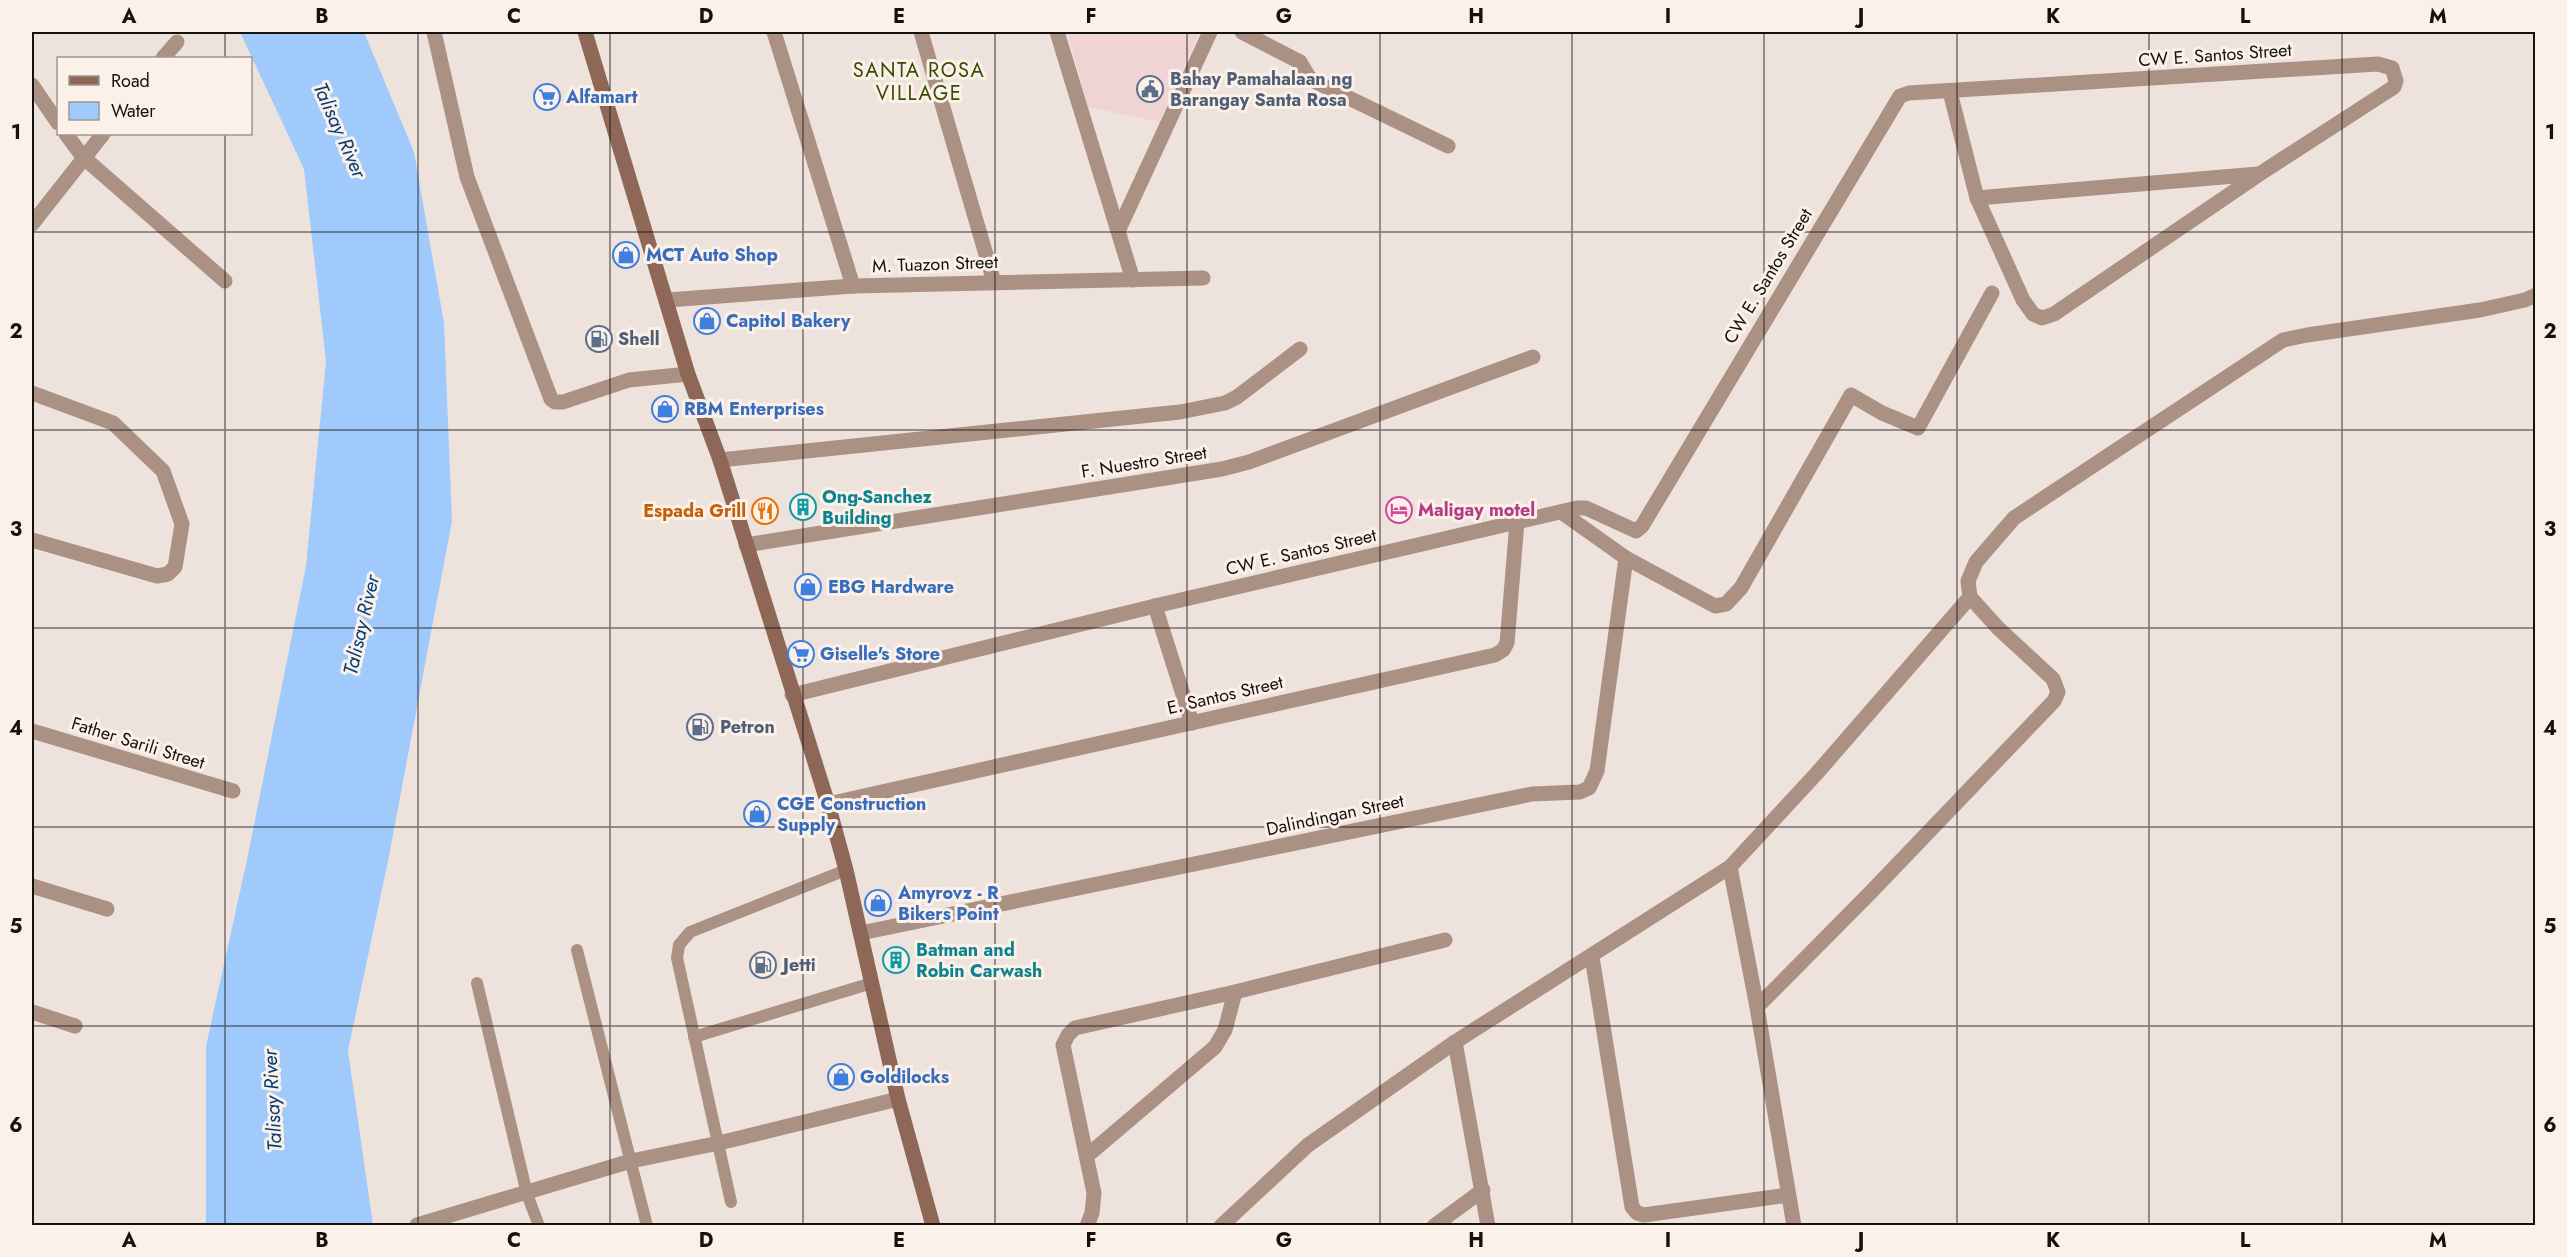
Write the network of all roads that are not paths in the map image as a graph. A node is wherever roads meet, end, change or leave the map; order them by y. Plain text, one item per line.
1 (434, 32) edge
2 (585, 32) edge
3 (774, 32) edge
4 (921, 32) edge
5 (1057, 32) edge
6 (1210, 32) edge
7 (1242, 32) edge
8 (177, 42) dead end
9 (164, 57) edge
10 (32, 85) edge
11 (1950, 92) junction
12 (57, 122) edge
13 (67, 135) edge
14 (102, 135) edge
15 (1448, 146) dead end
16 (83, 157) junction
17 (2261, 173) junction
18 (1977, 198) junction
19 (32, 224) edge
20 (1119, 229) junction
21 (1203, 278) dead end
22 (1132, 280) junction
23 (225, 282) dead end
24 (994, 282) junction
25 (853, 286) junction
26 (1992, 293) dead end
27 (2535, 295) edge
28 (668, 300) junction
29 (1300, 349) dead end
30 (1533, 357) dead end
31 (688, 374) junction
32 (32, 393) edge
33 (720, 460) junction
34 (1561, 512) junction
35 (1517, 522) junction
36 (32, 540) edge
37 (746, 545) junction
38 (1626, 558) junction
39 (1970, 597) junction
40 (1155, 606) junction
41 (792, 695) junction
42 (1192, 723) junction
43 (32, 731) edge
44 (233, 791) dead end
45 (828, 804) junction
46 (1730, 867) junction
47 (846, 870) junction
48 (32, 886) edge
49 (107, 909) dead end
50 (861, 933) junction
51 (1445, 940) dead end
52 (577, 950) dead end
53 (1592, 957) junction
54 (477, 982) dead end
55 (872, 983) junction
56 (1235, 992) junction
57 (1757, 1007) junction
58 (32, 1012) edge
59 (75, 1026) dead end
60 (694, 1037) junction
61 (1455, 1042) junction
62 (898, 1100) junction
63 (719, 1143) junction
64 (1088, 1155) junction
65 (631, 1161) junction
66 (1483, 1190) junction
67 (526, 1194) junction
68 (1788, 1195) junction
69 (731, 1202) dead end
70 (417, 1225) edge
71 (539, 1226) edge
72 (646, 1226) edge
73 (933, 1226) edge
74 (1087, 1226) edge
75 (1221, 1226) edge
76 (1434, 1226) edge
77 (1488, 1226) edge
78 (1794, 1226) edge

1 - 31 street
2 - 28 main road
3 - 25 street
4 - 24 street
5 - 20 street
6 - 20 street
7 - 15 street
8 - 9 street
10 - 12 street
11 - 17 street, CW E. Santos Street
11 - 18 street
11 - 34 street, CW E. Santos Street
13 - 16 street
14 - 16 street
16 - 19 street
16 - 23 street
17 - 18 street
17 - 18 street, CW E. Santos Street
20 - 22 street
21 - 22 street, M. Tuazon Street
22 - 24 street, M. Tuazon Street
24 - 25 street, M. Tuazon Street
25 - 28 street, M. Tuazon Street
26 - 38 street
27 - 39 street
28 - 31 main road
29 - 33 street
30 - 37 street, F. Nuestro Street
31 - 33 main road
32 - 36 street
33 - 37 main road
34 - 35 street, CW E. Santos Street
34 - 38 street
35 - 40 street, CW E. Santos Street
35 - 42 street, E. Santos Street
37 - 41 main road
38 - 50 street, Dalindingan Street
39 - 46 street
39 - 57 street
40 - 41 street, CW E. Santos Street
40 - 42 street
41 - 45 main road
42 - 45 street, E. Santos Street
43 - 44 street, Father Sarili Street
45 - 47 main road
46 - 53 street
46 - 57 street
47 - 50 main road
47 - 60 lane
48 - 49 street
50 - 55 main road
51 - 56 street
52 - 65 lane
53 - 61 street
53 - 68 street
54 - 67 lane
55 - 60 lane
55 - 62 main road
56 - 64 street
56 - 64 street
57 - 68 street
58 - 59 street
60 - 63 lane
61 - 66 street
61 - 75 street
62 - 63 street
62 - 73 main road
63 - 65 street
63 - 69 lane
64 - 74 street
65 - 67 street
65 - 72 lane
66 - 76 street
66 - 77 street
67 - 70 street
67 - 71 lane
68 - 78 street

